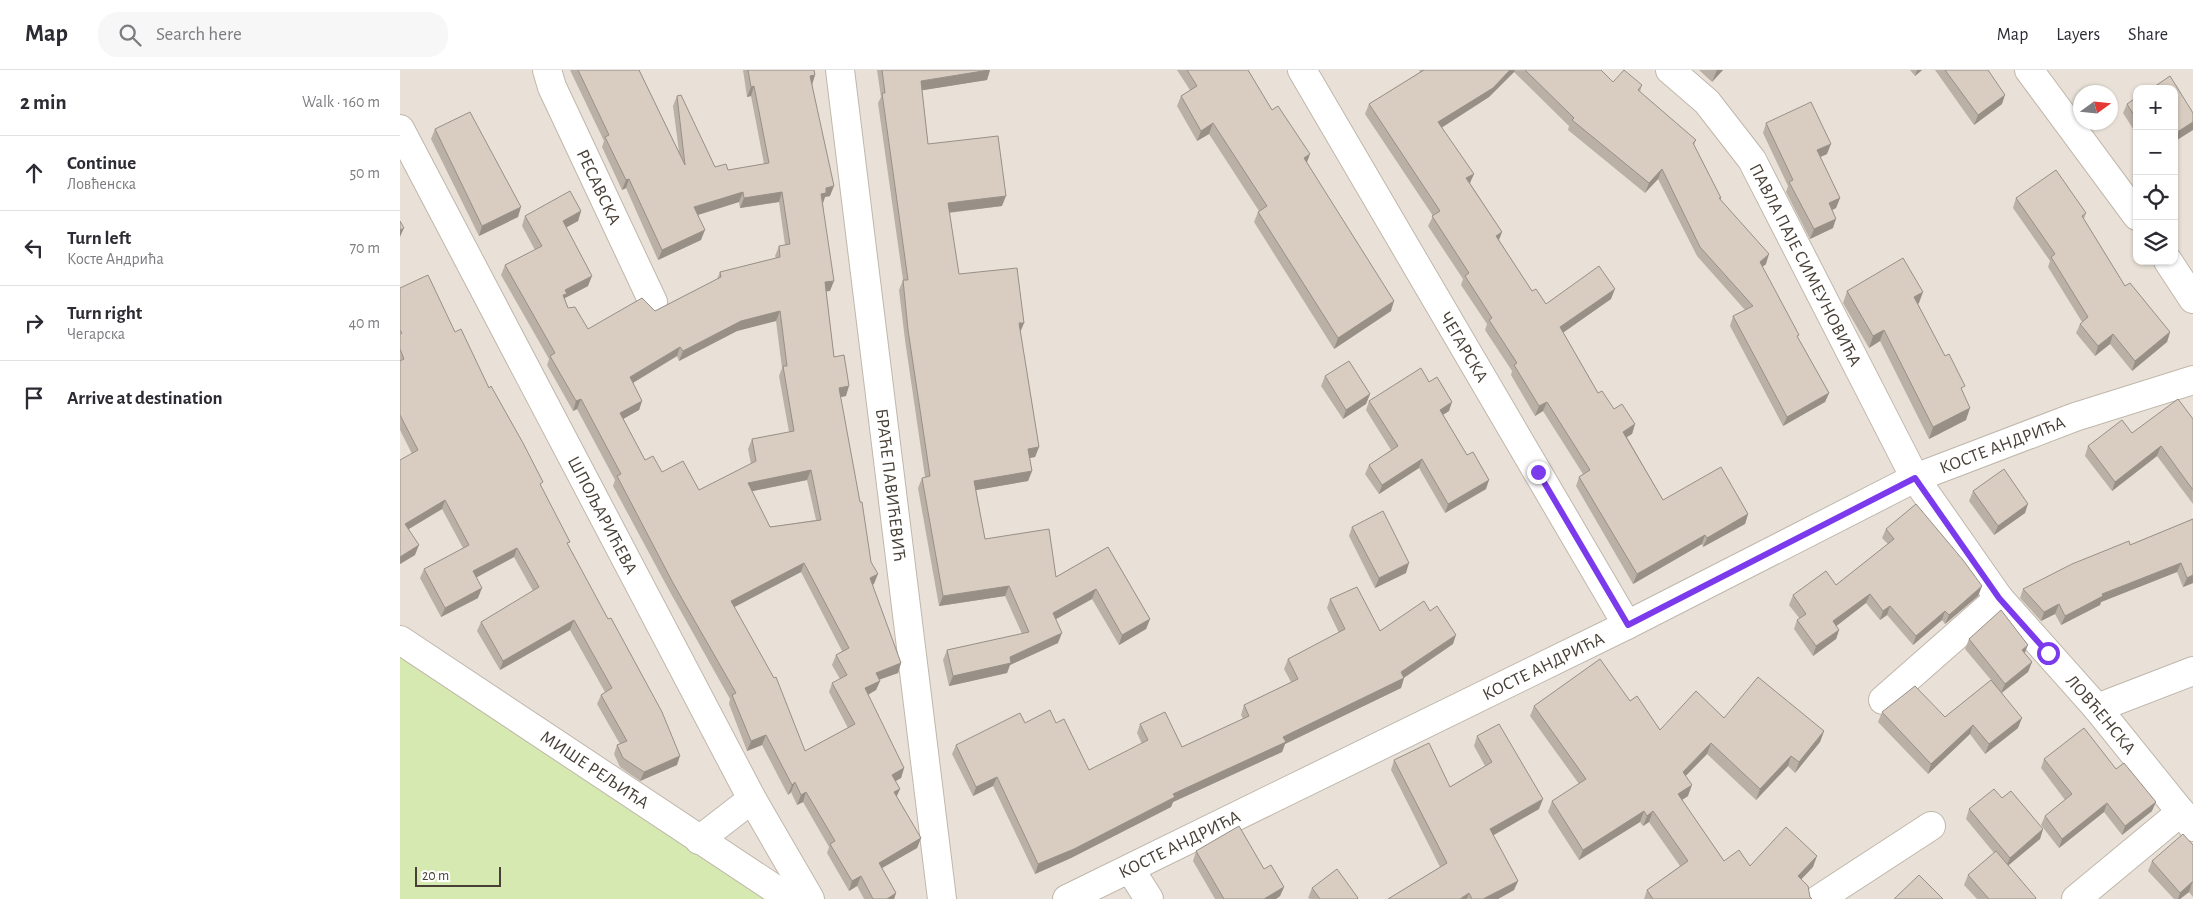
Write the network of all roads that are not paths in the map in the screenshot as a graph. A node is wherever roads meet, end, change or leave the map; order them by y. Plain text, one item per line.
1 (548, 70) edge
2 (840, 70) edge
3 (1302, 70) edge
4 (1670, 70) edge
5 (2029, 70) edge
6 (400, 129) edge
7 (2133, 211) edge
8 (2171, 265) edge
9 (2193, 299) edge
10 (653, 302) dead end
11 (2193, 380) edge
12 (1915, 478) junction
13 (1999, 598) junction
14 (1628, 625) junction
15 (400, 640) edge
16 (2193, 671) edge
17 (1883, 700) dead end
18 (2098, 708) junction
19 (752, 800) junction
20 (2187, 819) edge
21 (1931, 826) dead end
22 (699, 840) junction
23 (1130, 869) junction
24 (790, 899) edge
25 (810, 899) edge
26 (942, 899) edge
27 (1066, 899) edge
28 (1149, 899) edge
29 (1819, 899) edge
30 (2076, 899) edge

1 - 10 street, РЕСАВСКА
2 - 26 street, БРАЋЕ ПАВИЋЕВИЋ
3 - 14 street, ЧЕГАРСКА
4 - 12 street, ПАВЛА ПАЈЕ СИМЕУНОВИЋА
5 - 7 street
6 - 19 street, ШПОЉАРИЋЕВА
8 - 9 street
11 - 12 street, КОСТЕ АНДРИЋА
12 - 13 street, ЛОВЋЕНСКА
12 - 14 street, КОСТЕ АНДРИЋА
13 - 17 street
13 - 18 street, ЛОВЋЕНСКА
14 - 23 street, КОСТЕ АНДРИЋА
15 - 22 street, МИШЕ РЕЉИЋА
16 - 18 street
18 - 20 street, ЛОВЋЕНСКА
19 - 22 street
19 - 25 street, ШПОЉАРИЋЕВА
20 - 30 street, ЛОВЋЕНСКА
21 - 29 street
22 - 24 street, МИШЕ РЕЉИЋА
23 - 27 street, КОСТЕ АНДРИЋА
23 - 28 street

